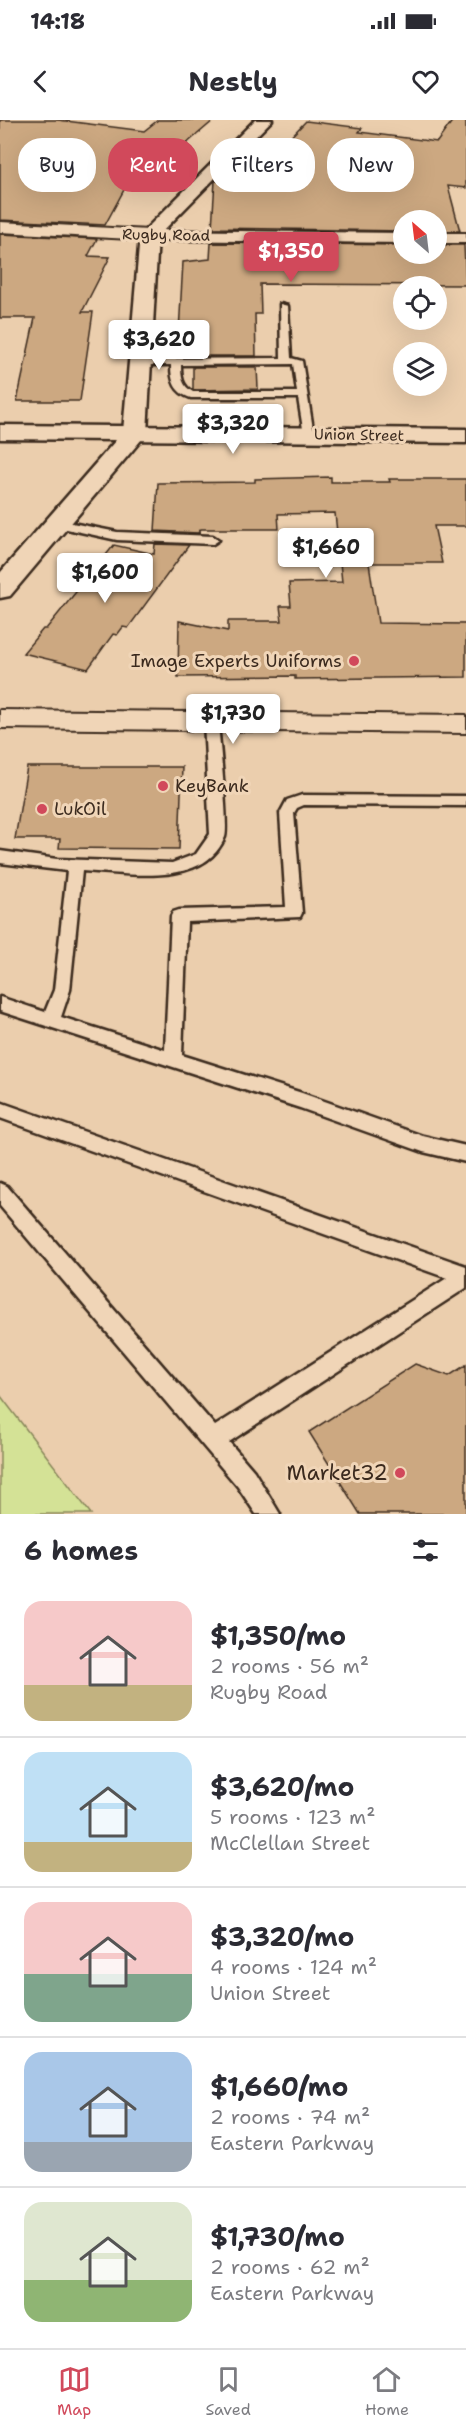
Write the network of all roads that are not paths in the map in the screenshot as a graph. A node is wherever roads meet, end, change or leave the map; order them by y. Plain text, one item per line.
1 (264, 120) edge
2 (0, 227) edge
3 (149, 236) junction
4 (393, 238) edge
5 (447, 238) edge
6 (466, 238) edge
7 (283, 306) dead end
8 (286, 361) junction
9 (140, 362) junction
10 (176, 362) junction
11 (303, 395) junction
12 (0, 432) edge
13 (135, 433) junction
14 (309, 435) junction
15 (466, 436) edge
16 (57, 524) junction
17 (213, 540) dead end
18 (0, 590) edge
19 (0, 719) edge
20 (211, 722) junction
21 (466, 724) edge
22 (466, 801) edge
23 (0, 857) edge
24 (75, 866) junction
25 (0, 1004) edge
26 (51, 1020) junction
27 (173, 1059) junction
28 (0, 1110) edge
29 (466, 1154) edge
30 (0, 1192) edge
31 (466, 1276) edge
32 (212, 1440) junction
33 (269, 1514) edge

1 - 3 street
2 - 3 street, Rugby Road
3 - 4 street, Rugby Road
3 - 9 street
5 - 6 street
7 - 8 lane
8 - 10 lane
8 - 11 lane
9 - 10 lane
9 - 13 street
10 - 11 lane
11 - 14 lane
12 - 13 street, Union Street
13 - 14 street, Union Street
13 - 16 street
14 - 15 street, Union Street
16 - 17 lane
16 - 18 street
19 - 20 street
20 - 21 street
20 - 24 lane
22 - 27 lane
23 - 24 lane
24 - 26 lane
25 - 26 lane
26 - 27 lane
27 - 29 lane
28 - 31 lane
30 - 32 lane
31 - 32 lane
32 - 33 lane

